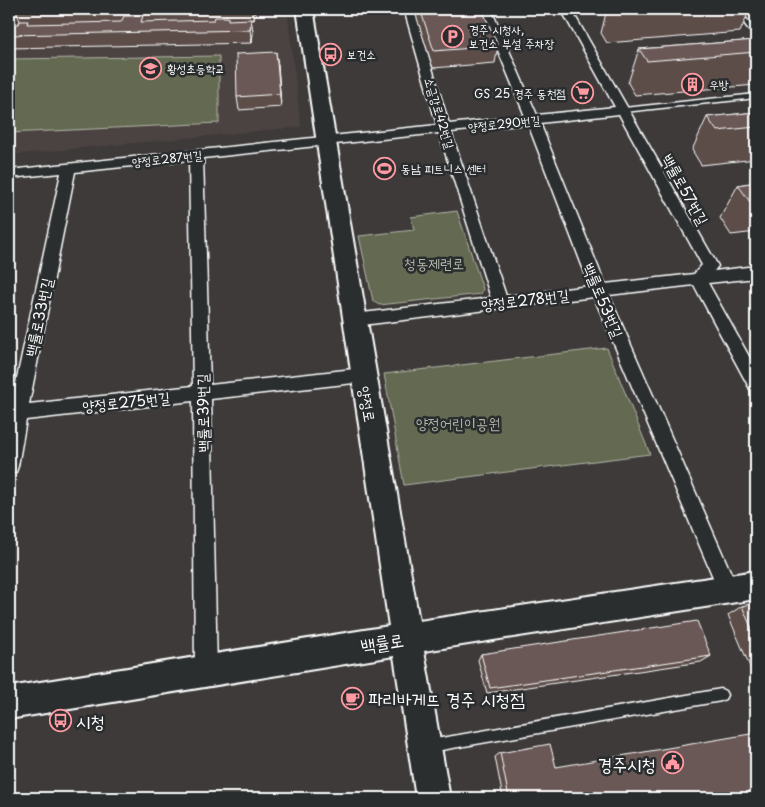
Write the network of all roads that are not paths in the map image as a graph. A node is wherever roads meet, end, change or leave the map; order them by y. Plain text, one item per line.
1 (306, 9) edge
2 (409, 9) edge
3 (486, 9) edge
4 (566, 9) edge
5 (736, 9) edge
6 (756, 35) edge
7 (756, 96) edge
8 (624, 110) junction
9 (533, 120) junction
10 (444, 129) junction
11 (325, 142) junction
12 (196, 155) junction
13 (69, 168) junction
14 (9, 174) edge
15 (756, 272) edge
16 (698, 279) junction
17 (600, 290) junction
18 (500, 302) junction
19 (354, 320) junction
20 (363, 375) junction
21 (756, 384) edge
22 (202, 393) junction
23 (13, 413) edge
24 (9, 466) edge
25 (742, 587) edge
26 (408, 638) junction
27 (206, 671) junction
28 (721, 695) dead end
29 (9, 703) edge
30 (425, 747) junction
31 (434, 798) edge

1 - 11 street, 양정로
2 - 10 street, 소금강로42번길
3 - 9 street, 백률로53번길
4 - 8 street, 백률로57번길
5 - 6 lane
7 - 8 lane
8 - 9 street, 양정로290번길
8 - 16 street, 백률로57번길
9 - 10 street, 양정로290번길
9 - 17 street, 백률로53번길
10 - 11 street, 양정로290번길
10 - 18 street, 소금강로42번길
11 - 12 street, 양정로287번길
11 - 19 street, 양정로
12 - 13 street, 양정로287번길
12 - 22 street, 백률로39번길
13 - 14 street, 양정로287번길
13 - 23 street, 백률로33번길
15 - 16 street, 양정로278번길
16 - 17 street, 양정로278번길
16 - 21 street
17 - 18 street, 양정로278번길
17 - 25 street, 백률로53번길
18 - 19 street, 양정로278번길
19 - 20 street, 양정로
20 - 22 street, 양정로275번길
20 - 26 street, 양정로
22 - 23 street, 양정로275번길
22 - 27 street, 백률로39번길
23 - 24 street, 백률로33번길
25 - 26 street, 백률로
26 - 27 street, 백률로
26 - 30 street, 양정로
27 - 29 street, 백률로
28 - 30 lane
30 - 31 street, 양정로

